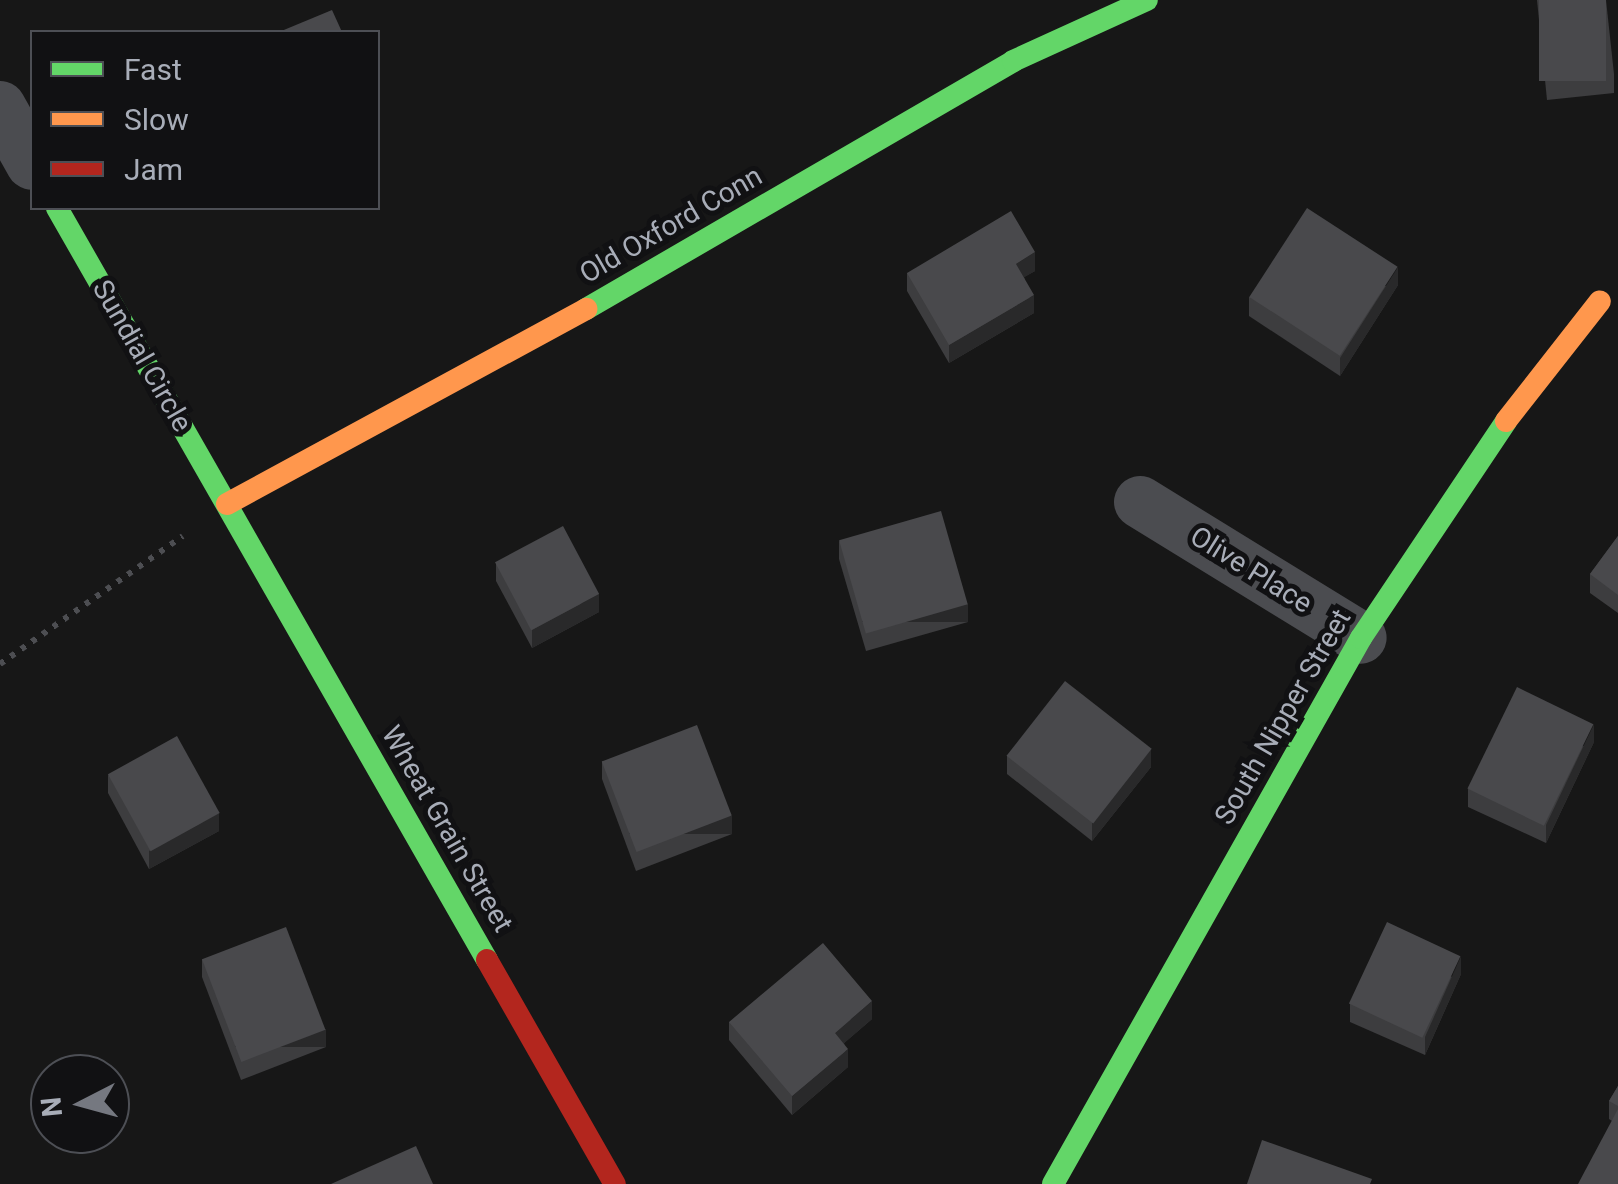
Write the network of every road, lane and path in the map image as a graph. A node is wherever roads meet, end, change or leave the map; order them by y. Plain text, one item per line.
1 (1147, 0) edge
2 (0, 107) edge
3 (30, 160) edge
4 (58, 210) edge
5 (1600, 301) dead end
6 (1140, 502) dead end
7 (227, 504) junction
8 (1361, 638) junction
9 (0, 664) edge
10 (615, 1184) edge
11 (1053, 1184) edge

1 - 7 street, Old Oxford Conn
2 - 3 street
4 - 7 street, Sundial Circle
5 - 8 street, South Nipper Street
6 - 8 street, Olive Place
7 - 9 path
7 - 10 street, Wheat Grain Street
8 - 11 street, South Nipper Street

